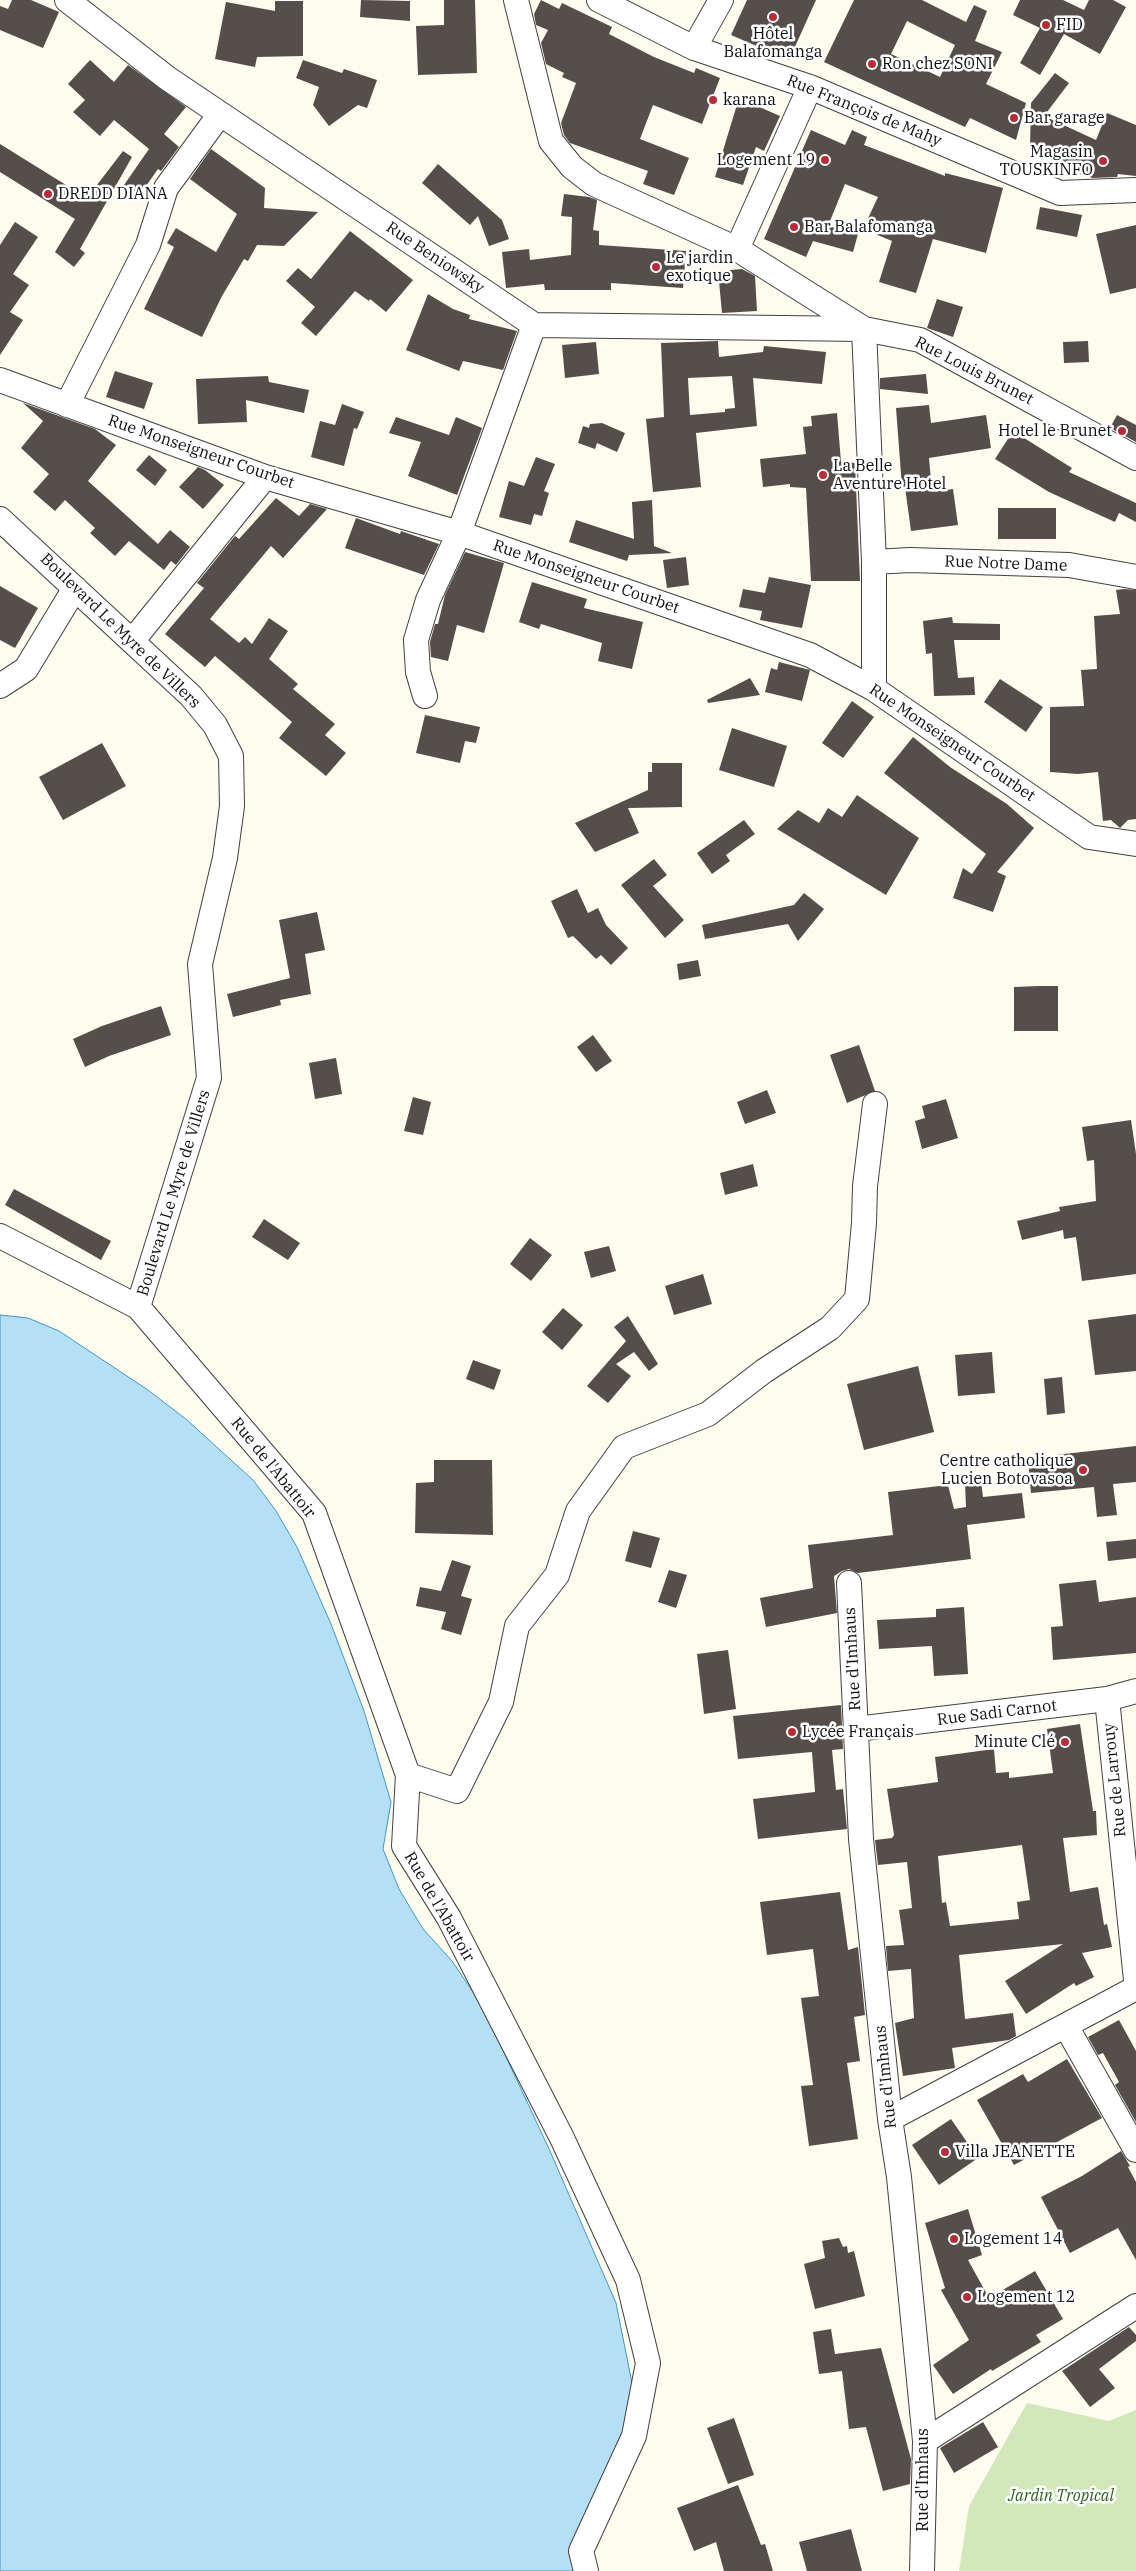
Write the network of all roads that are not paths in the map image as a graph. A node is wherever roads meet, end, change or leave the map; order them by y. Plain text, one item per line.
1 (67, 0) edge
2 (516, 0) edge
3 (599, 0) edge
4 (721, 0) edge
5 (694, 48) junction
6 (810, 87) junction
7 (220, 114) junction
8 (1136, 190) edge
9 (737, 249) junction
10 (534, 325) junction
11 (864, 329) junction
12 (0, 380) edge
13 (67, 405) junction
14 (1136, 458) edge
15 (264, 477) junction
16 (0, 519) edge
17 (459, 533) junction
18 (874, 562) junction
19 (1136, 577) edge
20 (75, 588) junction
21 (132, 640) junction
22 (0, 686) edge
23 (874, 688) junction
24 (425, 696) dead end
25 (1136, 844) edge
26 (875, 1104) dead end
27 (0, 1236) edge
28 (138, 1307) junction
29 (849, 1583) dead end
30 (1136, 1691) edge
31 (1107, 1699) junction
32 (856, 1729) junction
33 (408, 1775) junction
34 (1136, 1980) edge
35 (1136, 1988) edge
36 (1066, 2026) junction
37 (890, 2119) junction
38 (1136, 2150) edge
39 (1136, 2306) edge
40 (925, 2441) junction
41 (586, 2571) edge
42 (922, 2571) edge

1 - 7 street, Rue Beniowsky
2 - 9 street, Rue Louis Brunet
3 - 5 street, Rue François de Mahy
4 - 5 street
5 - 6 street, Rue François de Mahy
6 - 8 street, Rue François de Mahy
6 - 9 street
7 - 10 street, Rue Beniowsky
7 - 13 street
9 - 11 street, Rue Louis Brunet
10 - 11 street
10 - 17 street
11 - 14 street, Rue Louis Brunet
11 - 18 street
12 - 13 street, Rue Monseigneur Courbet
13 - 15 street, Rue Monseigneur Courbet
15 - 17 street, Rue Monseigneur Courbet
15 - 21 street
16 - 20 street, Boulevard Le Myre de Villers
17 - 23 street, Rue Monseigneur Courbet
17 - 24 street
18 - 19 street, Rue Notre Dame
18 - 23 street
20 - 21 street, Boulevard Le Myre de Villers
20 - 22 street
21 - 28 street, Boulevard Le Myre de Villers
23 - 25 street, Rue Monseigneur Courbet
26 - 33 street
27 - 28 street, Rue de l'Abattoir
28 - 33 street, Rue de l'Abattoir
29 - 32 street, Rue d'Imhaus
30 - 31 street, Rue Sadi Carnot
31 - 32 street, Rue Sadi Carnot
31 - 34 street, Rue de Larrouy
32 - 37 street, Rue d'Imhaus
33 - 41 street, Rue de l'Abattoir
35 - 36 street
36 - 37 street
36 - 38 street
37 - 40 street, Rue d'Imhaus
39 - 40 street
40 - 42 street, Rue d'Imhaus

